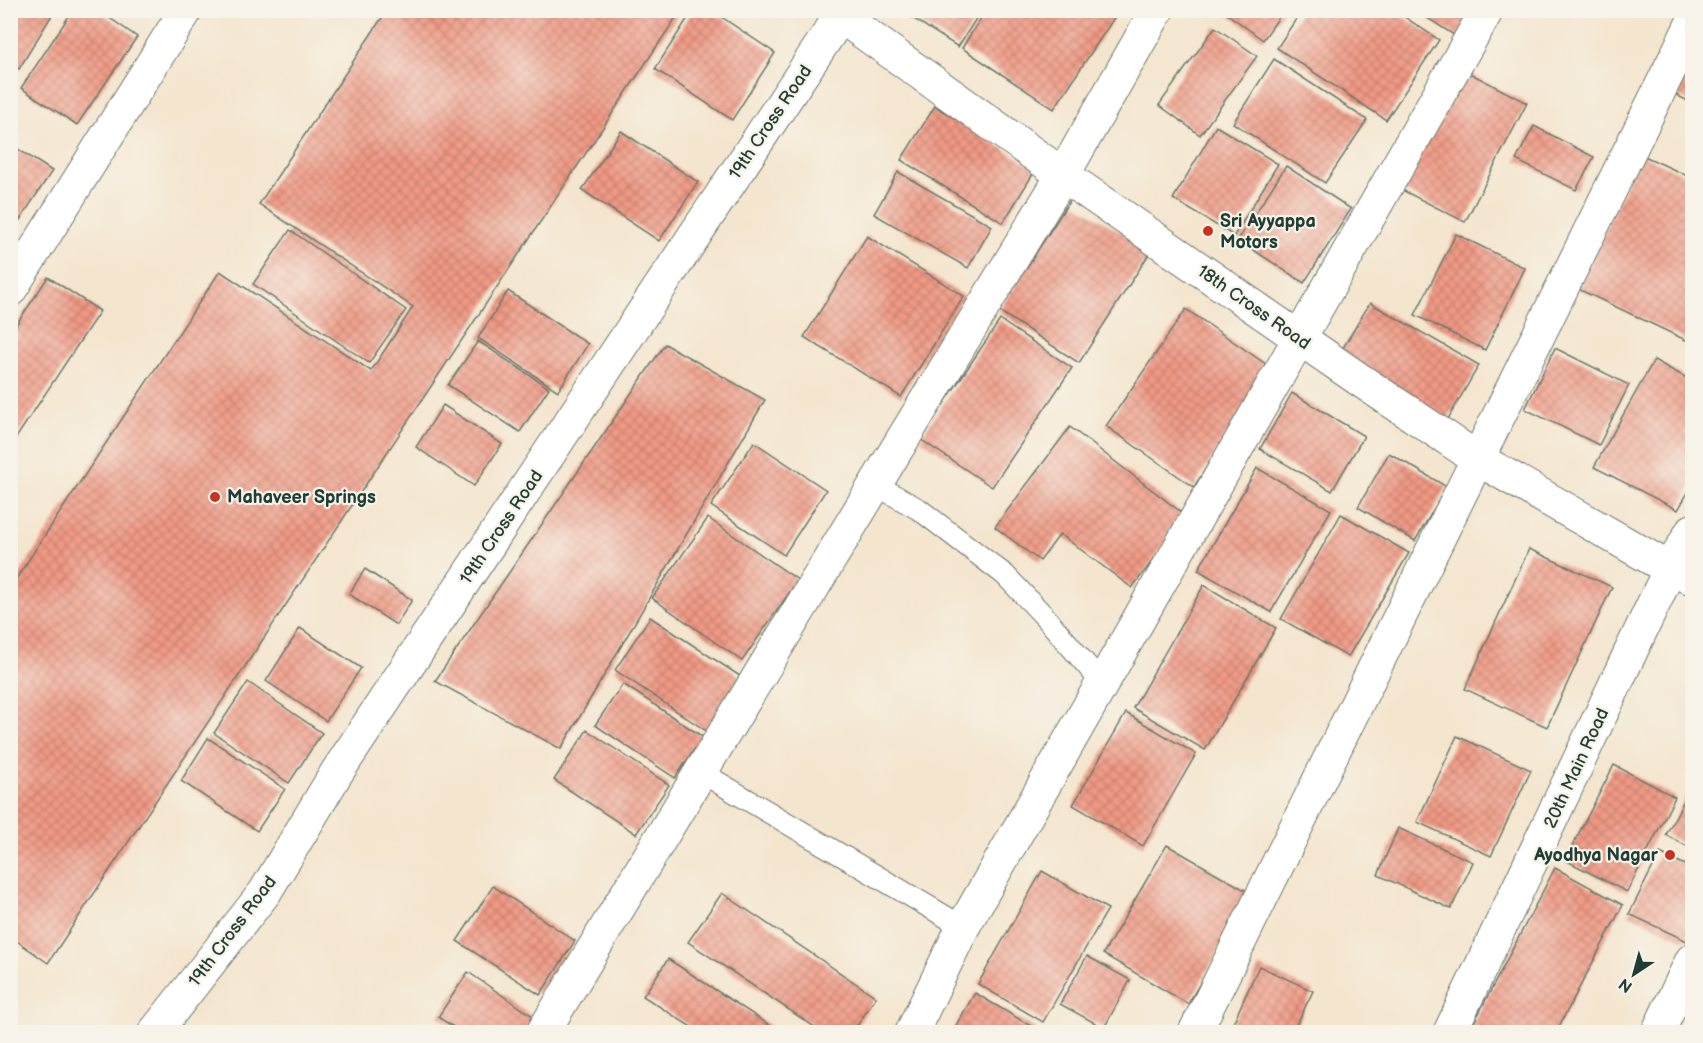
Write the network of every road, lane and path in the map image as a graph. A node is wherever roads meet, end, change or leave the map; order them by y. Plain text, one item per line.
1 (186, 10) edge
2 (1157, 10) edge
3 (1487, 10) edge
4 (836, 14) edge
5 (1692, 24) edge
6 (1063, 175) junction
7 (16, 269) edge
8 (1298, 337) junction
9 (1478, 459) junction
10 (876, 485) junction
11 (1692, 531) edge
12 (1681, 573) edge
13 (1102, 683) junction
14 (704, 774) dead end
15 (963, 927) junction
16 (1692, 960) edge
17 (155, 1032) edge
18 (543, 1032) edge
19 (912, 1032) edge
20 (1195, 1032) edge
21 (1450, 1032) edge
22 (1658, 1032) edge

1 - 7 street
2 - 6 street
3 - 8 street
4 - 6 street, 18th Cross Road
4 - 17 street, 19th Cross Road
5 - 9 street
6 - 8 street, 18th Cross Road
6 - 10 street
8 - 9 street, 18th Cross Road
8 - 13 street
9 - 12 street, 18th Cross Road
9 - 20 street
10 - 13 lane
10 - 18 street
11 - 12 street, 20th Main Road
12 - 21 street, 20th Main Road
13 - 15 street
14 - 15 lane
15 - 19 street
16 - 22 street

